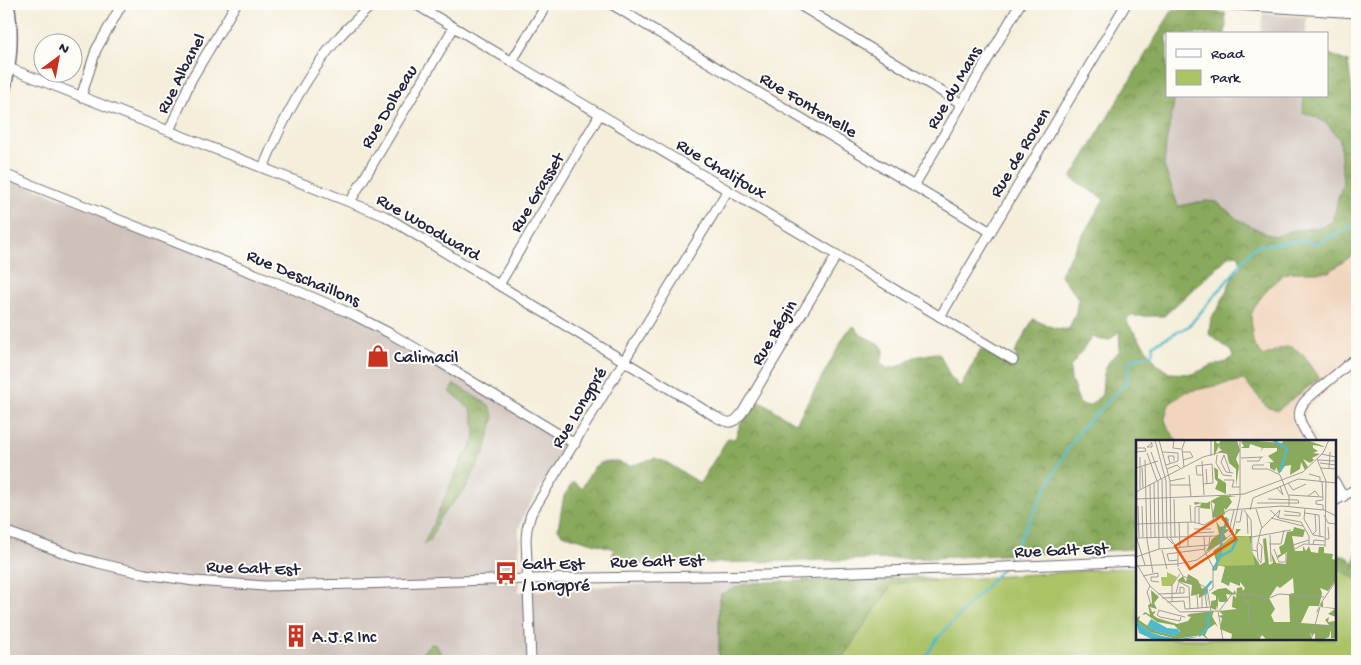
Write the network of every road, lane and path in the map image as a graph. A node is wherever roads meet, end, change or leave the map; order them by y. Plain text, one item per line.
1 (8, 4) edge
2 (122, 4) edge
3 (236, 4) edge
4 (374, 4) edge
5 (415, 4) edge
6 (547, 4) edge
7 (610, 4) edge
8 (798, 4) edge
9 (1020, 4) edge
10 (1126, 4) edge
11 (1220, 4) edge
12 (1357, 13) edge
13 (454, 27) junction
14 (512, 62) junction
15 (7, 67) edge
16 (4, 92) edge
17 (81, 96) junction
18 (962, 104) junction
19 (600, 114) junction
20 (169, 131) junction
21 (263, 168) junction
22 (4, 174) edge
23 (914, 186) junction
24 (728, 190) junction
25 (350, 202) junction
26 (991, 232) junction
27 (837, 255) junction
28 (500, 285) junction
29 (940, 317) junction
30 (1357, 357) edge
31 (1013, 360) dead end
32 (625, 361) junction
33 (734, 422) joint
34 (1309, 440) edge
35 (575, 444) junction
36 (1336, 486) edge
37 (1357, 488) edge
38 (1339, 499) edge
39 (4, 531) edge
40 (1136, 561) edge
41 (528, 579) junction
42 (531, 661) edge

1 - 15 main road
2 - 17 street
3 - 20 street, Rue Albanel
4 - 21 street
5 - 13 street, Rue Chalifoux
6 - 14 street
7 - 23 street, Rue Fontenelle
8 - 18 street
9 - 18 street, Rue du Mans
10 - 26 street, Rue de Rouen
11 - 12 street
13 - 14 street, Rue Chalifoux
13 - 25 street, Rue Dolbeau
14 - 19 street, Rue Chalifoux
15 - 16 main road
15 - 17 street, Rue Woodward
17 - 20 street, Rue Woodward
18 - 23 street, Rue du Mans
19 - 24 street, Rue Chalifoux
19 - 28 street, Rue Grasset
20 - 21 street, Rue Woodward
21 - 25 street, Rue Woodward
22 - 35 street, Rue Deschaillons
23 - 26 street, Rue Fontenelle
24 - 27 street, Rue Chalifoux
24 - 32 street, Rue Longpré
25 - 28 street, Rue Woodward
26 - 29 street, Rue de Rouen
27 - 29 street, Rue Chalifoux
27 - 33 street, Rue Bégin
28 - 32 street, Rue Woodward
29 - 31 street, Rue Chalifoux
30 - 34 street
32 - 33 street, Rue Woodward
32 - 35 street, Rue Longpré
35 - 41 street, Rue Longpré
36 - 38 street
37 - 38 street
39 - 41 street, Rue Galt Est
40 - 41 street, Rue Galt Est
41 - 42 street, Rue Longpré

